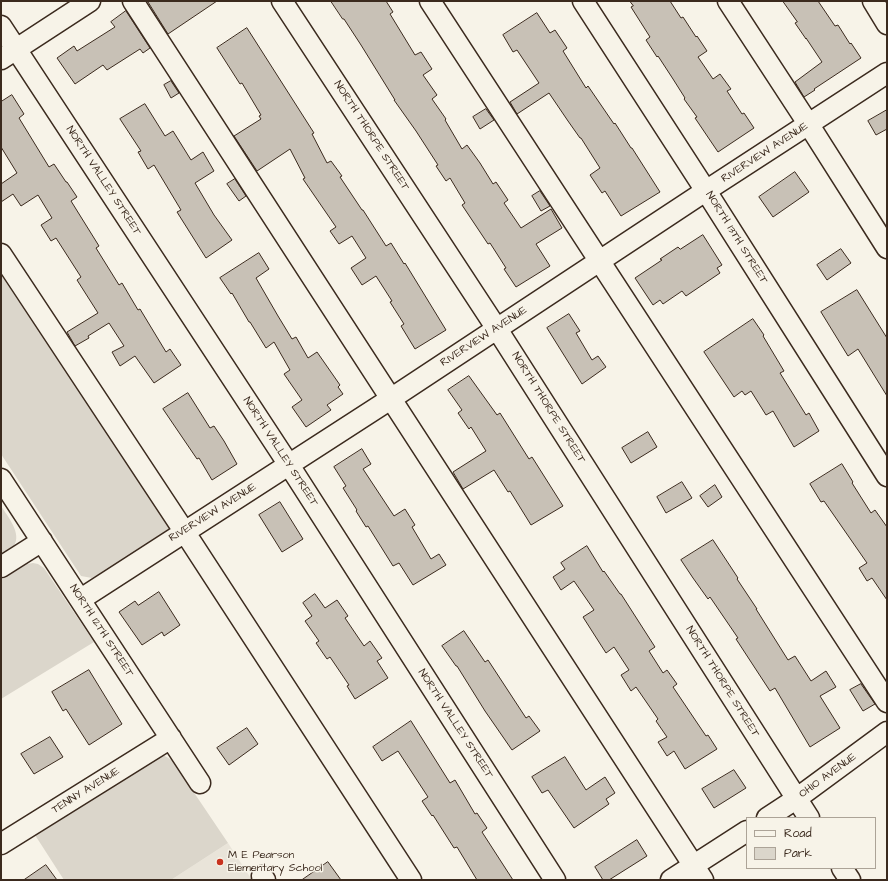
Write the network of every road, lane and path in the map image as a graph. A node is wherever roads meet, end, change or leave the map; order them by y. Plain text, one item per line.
1 (90, 1) edge
2 (134, 1) edge
3 (282, 1) edge
4 (430, 1) edge
5 (583, 1) edge
6 (728, 1) edge
7 (873, 1) edge
8 (887, 24) edge
9 (1, 26) edge
10 (9, 54) edge
11 (887, 73) edge
12 (809, 125) junction
13 (706, 191) junction
14 (887, 248) edge
15 (1, 254) edge
16 (599, 262) junction
17 (497, 329) junction
18 (392, 398) junction
19 (289, 465) junction
20 (887, 476) edge
21 (1, 479) edge
22 (184, 531) junction
23 (42, 541) junction
24 (1, 567) edge
25 (80, 599) junction
26 (887, 702) edge
27 (887, 732) edge
28 (171, 738) junction
29 (200, 783) dead end
30 (796, 799) junction
31 (769, 817) edge
32 (808, 817) edge
33 (746, 832) edge
34 (1, 844) edge
35 (843, 869) edge
36 (698, 873) edge
37 (411, 880) edge
38 (555, 880) edge
39 (672, 880) edge
40 (850, 880) edge

1 - 10 street
2 - 18 street
3 - 17 street, NORTH THORPE STREET
4 - 16 street
5 - 13 street, NORTH 13TH STREET
6 - 12 street
7 - 8 street
9 - 10 street, NORTH VALLEY STREET
10 - 19 street, NORTH VALLEY STREET
11 - 12 street, RIVERVIEW AVENUE
12 - 13 street, RIVERVIEW AVENUE
12 - 14 street
13 - 16 street, RIVERVIEW AVENUE
13 - 20 street, NORTH 13TH STREET
15 - 22 street
16 - 17 street, RIVERVIEW AVENUE
16 - 26 street
17 - 18 street, RIVERVIEW AVENUE
17 - 30 street, NORTH THORPE STREET
18 - 19 street, RIVERVIEW AVENUE
18 - 36 street
19 - 22 street, RIVERVIEW AVENUE
19 - 38 street, NORTH VALLEY STREET
21 - 23 street, NORTH 12TH STREET
22 - 25 street, RIVERVIEW AVENUE
22 - 37 street
23 - 24 street
23 - 25 street, NORTH 12TH STREET
25 - 28 street, NORTH 12TH STREET
27 - 30 street, OHIO AVENUE
28 - 29 street, NORTH 12TH STREET
28 - 34 street, TENNY AVENUE
30 - 31 street, OHIO AVENUE
30 - 32 street, NORTH THORPE STREET
33 - 36 street
35 - 40 street
36 - 39 street

